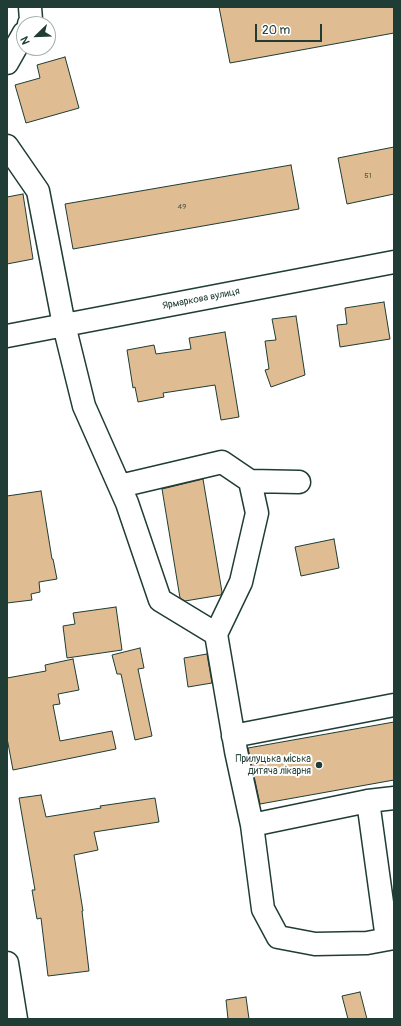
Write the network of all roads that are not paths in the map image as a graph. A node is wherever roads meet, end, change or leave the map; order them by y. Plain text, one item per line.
1 (16, 47) edge
2 (7, 63) edge
3 (7, 146) edge
4 (394, 262) edge
5 (64, 325) junction
6 (7, 336) edge
7 (250, 481) junction
8 (299, 482) dead end
9 (120, 486) junction
10 (216, 634) junction
11 (394, 705) edge
12 (233, 736) junction
13 (394, 798) edge
14 (368, 801) junction
15 (252, 826) junction
16 (391, 938) edge
17 (7, 963) edge
18 (16, 1019) edge

1 - 2 street
3 - 5 street
4 - 5 street, Ярмаркова вулиця
5 - 6 street, Ярмаркова вулиця
5 - 9 street
7 - 8 street
7 - 9 street
7 - 10 street
9 - 10 street
10 - 12 street
11 - 12 street
12 - 15 street
13 - 14 street
14 - 15 street
14 - 16 street
15 - 16 street
17 - 18 street

